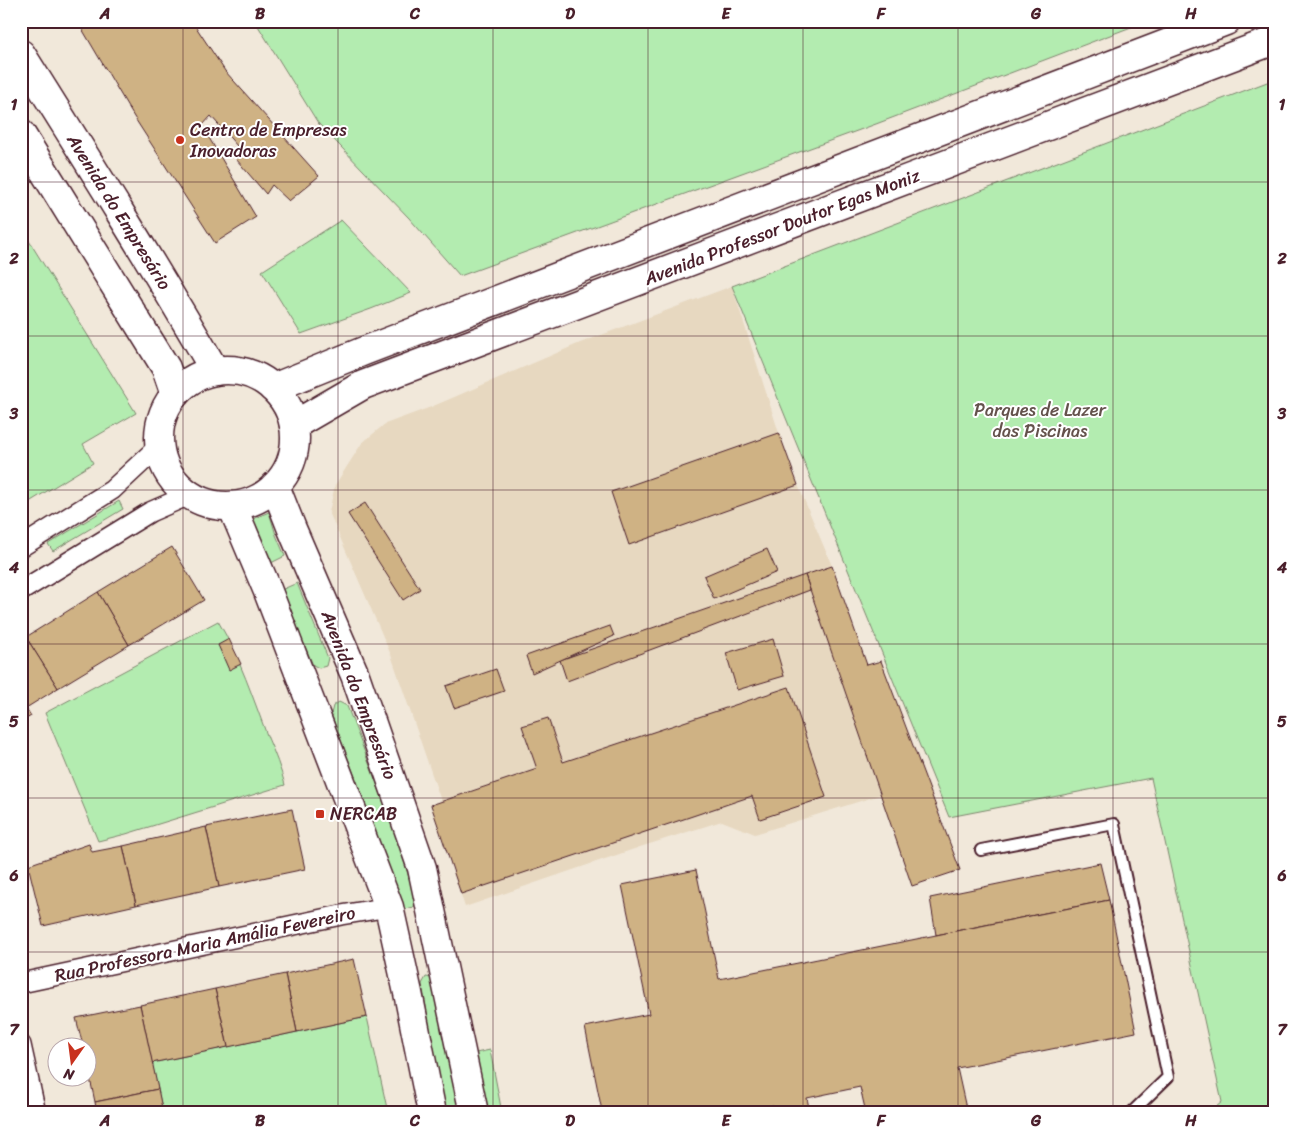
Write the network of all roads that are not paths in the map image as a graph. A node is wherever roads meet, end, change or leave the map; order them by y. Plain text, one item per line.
1 (1226, 21) edge
2 (1275, 40) edge
3 (21, 54) edge
4 (21, 134) edge
5 (216, 371) junction
6 (273, 388) junction
7 (175, 394) junction
8 (294, 425) junction
9 (159, 446) junction
10 (275, 486) junction
11 (189, 495) junction
12 (232, 506) junction
13 (21, 547) edge
14 (21, 591) edge
15 (981, 850) dead end
16 (389, 907) junction
17 (21, 983) edge
18 (21, 1045) edge
19 (36, 1113) edge
20 (432, 1113) edge
21 (474, 1113) edge
22 (1131, 1113) edge

1 - 6 main road, Avenida Professor Doutor Egas Moniz
2 - 8 main road, Avenida Professor Doutor Egas Moniz
3 - 5 main road, Avenida do Empresário
4 - 7 main road
5 - 6 main road
5 - 7 main road
6 - 8 main road
7 - 9 main road
8 - 10 main road
9 - 11 main road
9 - 13 street
10 - 12 main road
10 - 21 main road, Avenida do Empresário
11 - 12 main road
11 - 14 street
12 - 16 main road
15 - 22 lane
16 - 17 street, Rua Professora Maria Amália Fevereiro
16 - 20 main road
18 - 19 street

